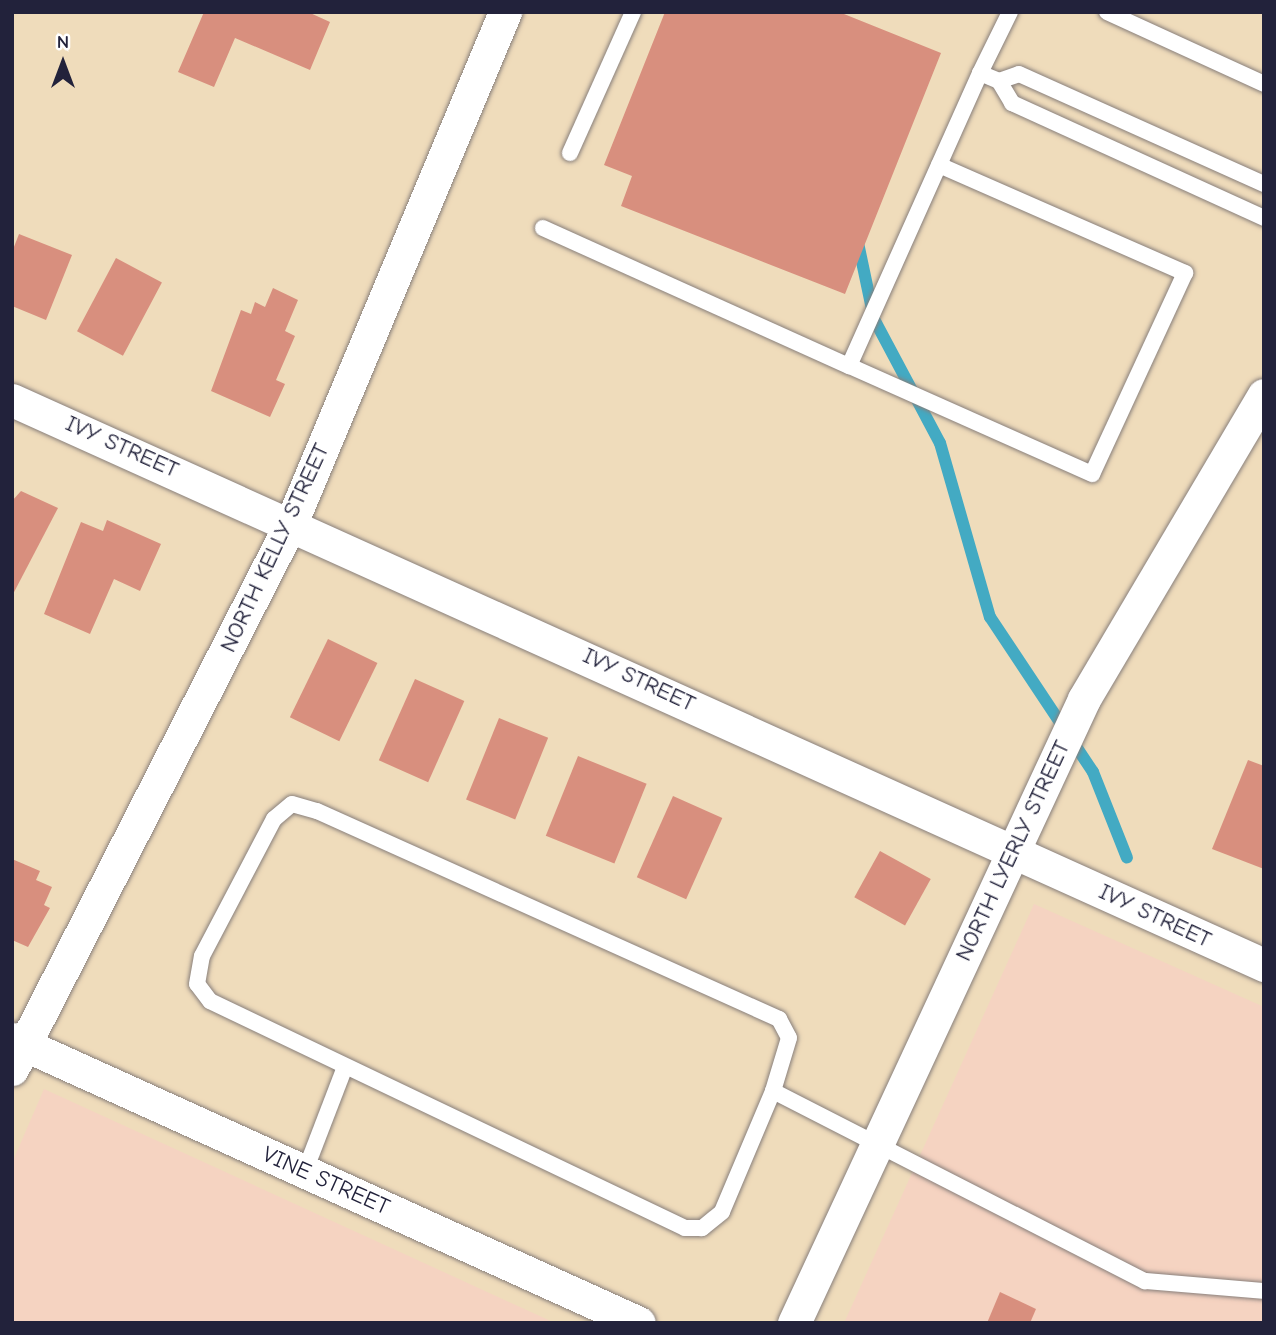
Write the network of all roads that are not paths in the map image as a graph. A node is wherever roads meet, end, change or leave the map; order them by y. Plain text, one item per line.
1 (505, 12) edge
2 (633, 12) edge
3 (1010, 12) edge
4 (1107, 12) edge
5 (980, 73) junction
6 (999, 81) junction
7 (1264, 84) edge
8 (570, 153) dead end
9 (939, 165) junction
10 (1264, 184) edge
11 (1264, 218) edge
12 (543, 228) dead end
13 (849, 366) junction
14 (1264, 395) edge
15 (12, 400) edge
16 (292, 521) junction
17 (1013, 851) junction
18 (1264, 965) edge
19 (16, 1050) edge
20 (345, 1067) junction
21 (773, 1091) junction
22 (877, 1144) junction
23 (305, 1171) junction
24 (1264, 1292) edge
25 (639, 1323) edge
26 (794, 1323) edge

1 - 16 street, NORTH KELLY STREET
2 - 8 lane
3 - 5 lane
4 - 7 lane
5 - 6 lane
5 - 9 lane
6 - 10 lane
6 - 11 lane
9 - 13 lane
9 - 13 lane
12 - 13 lane
14 - 17 street, NORTH LYERLY STREET
15 - 16 street, IVY STREET
16 - 17 street, IVY STREET
16 - 19 street, NORTH KELLY STREET
17 - 18 street, IVY STREET
17 - 22 street, NORTH LYERLY STREET
19 - 23 street, VINE STREET
20 - 21 lane
20 - 21 lane
20 - 23 lane
21 - 22 lane
22 - 24 lane
22 - 26 street, NORTH LYERLY STREET
23 - 25 street, VINE STREET

